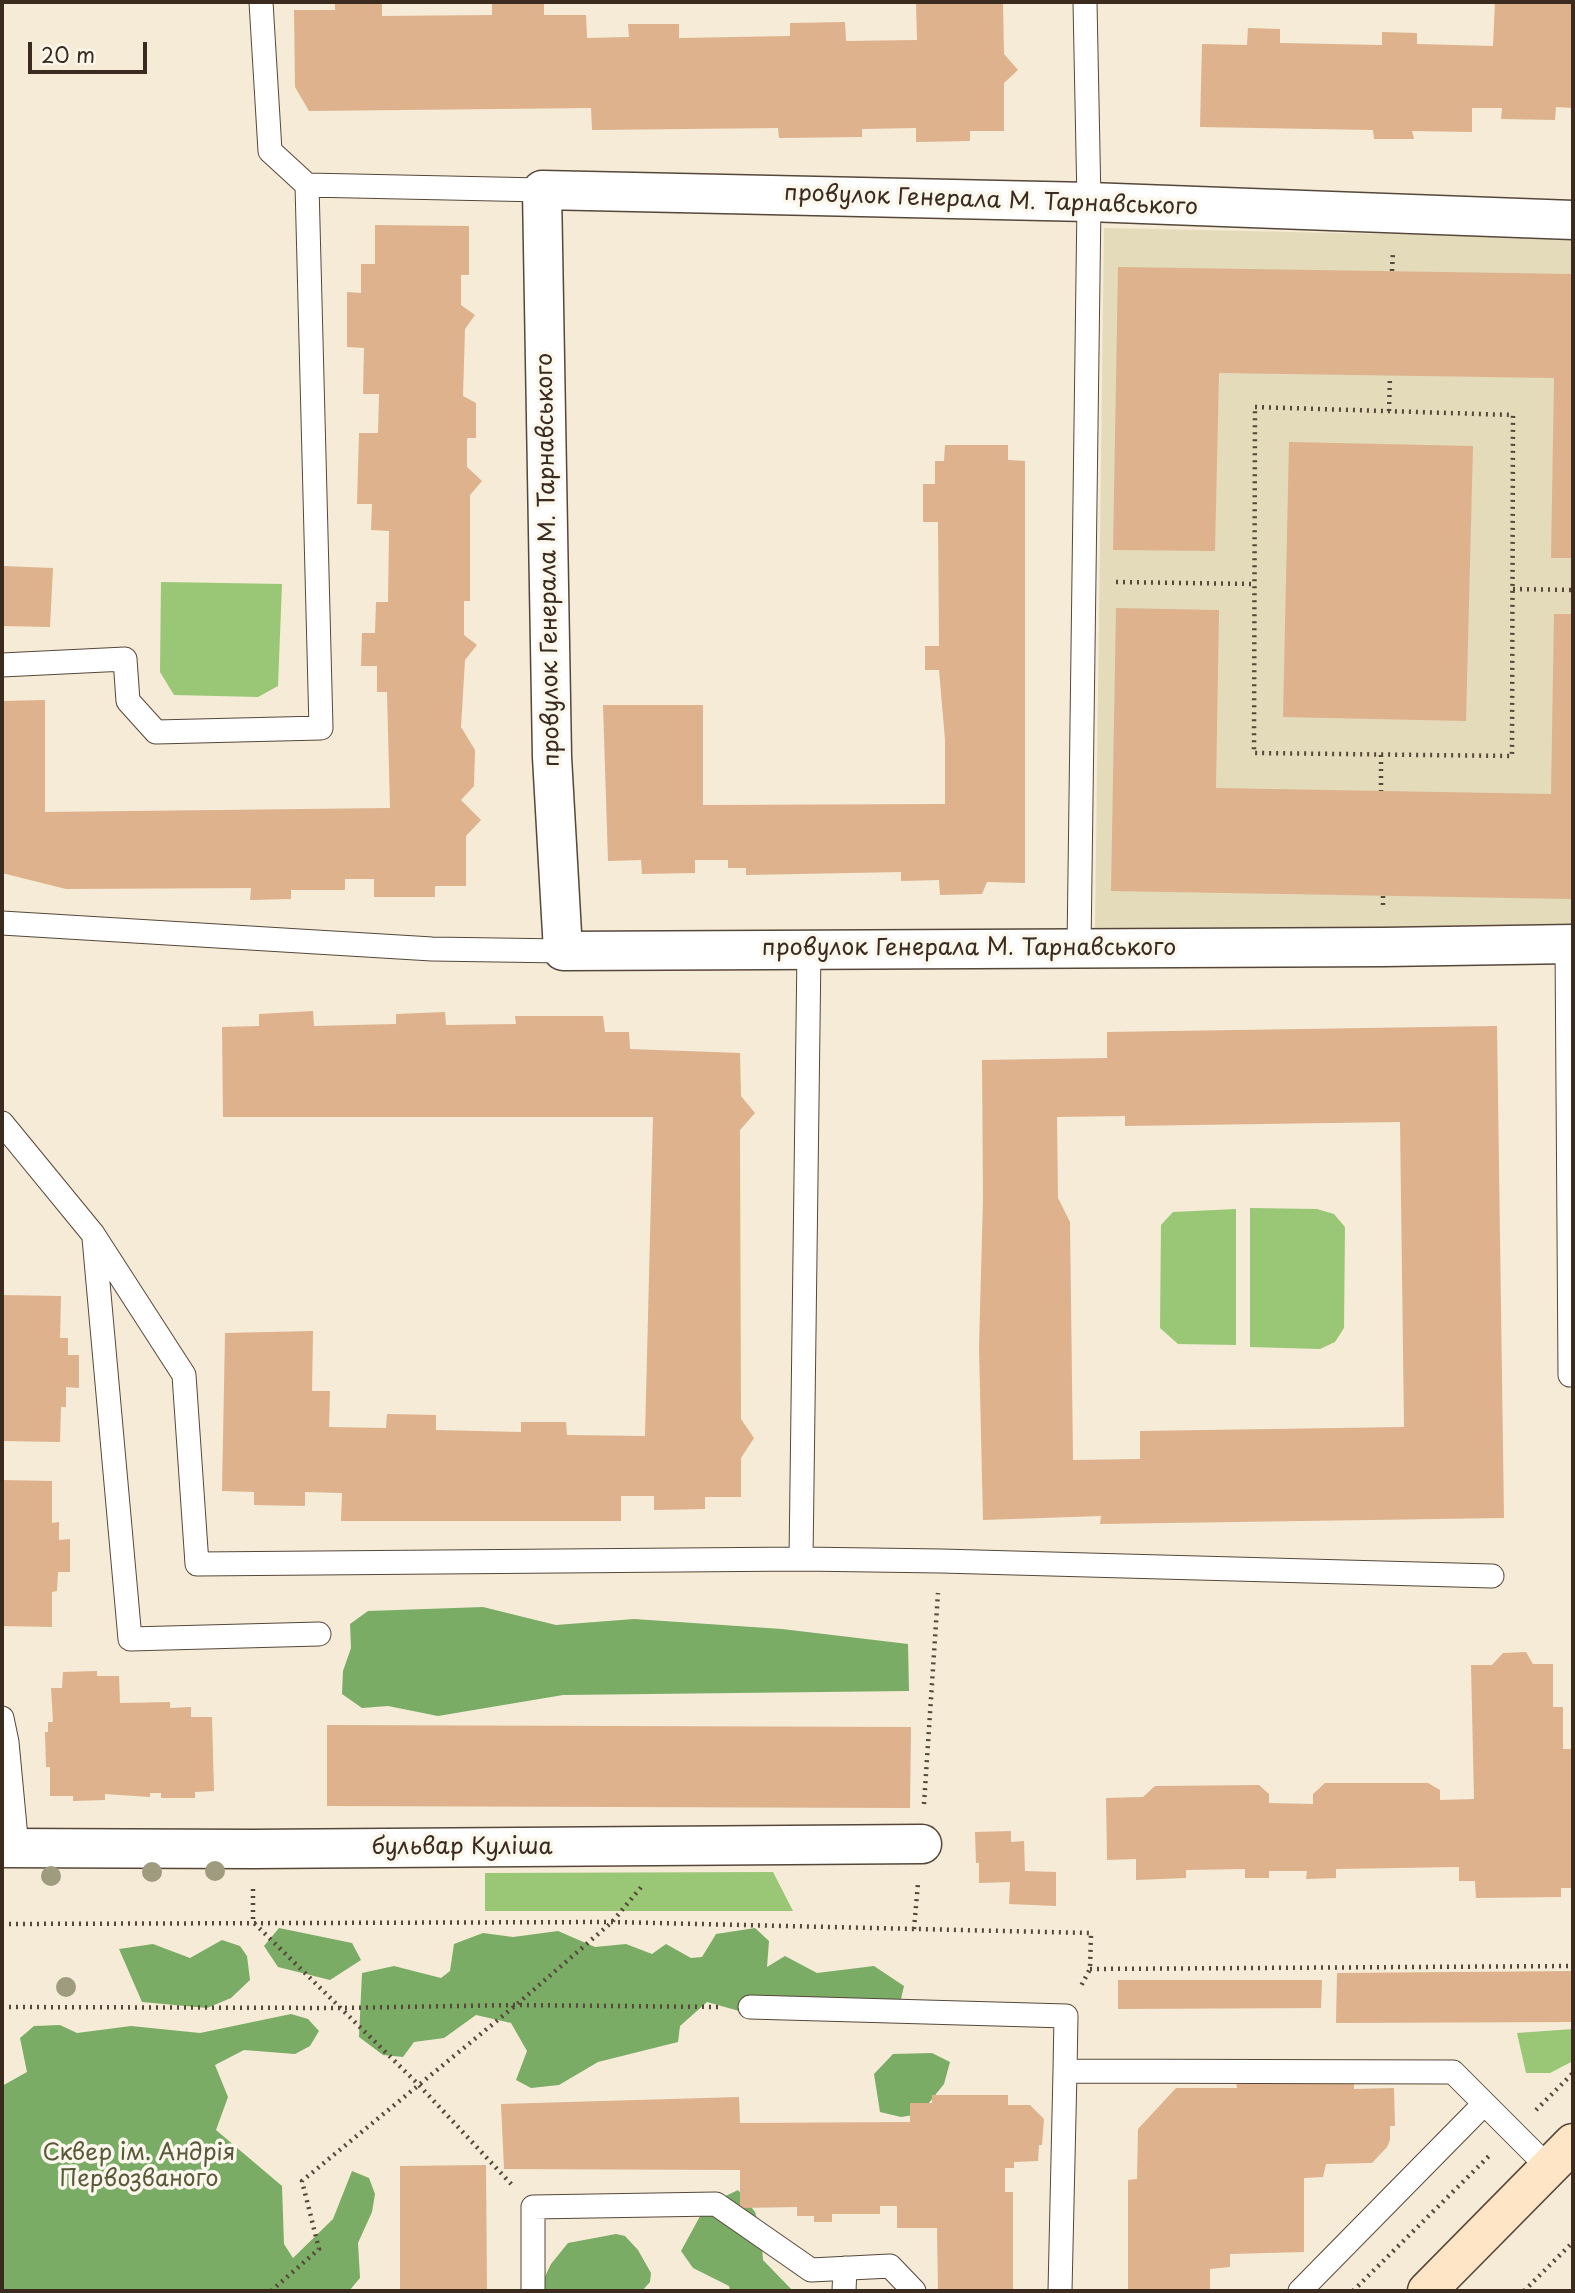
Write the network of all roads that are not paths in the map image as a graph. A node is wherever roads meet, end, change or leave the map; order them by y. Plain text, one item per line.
1 (261, 2) edge
2 (1085, 2) edge
3 (307, 185) junction
4 (542, 190) junction
5 (1089, 202) junction
6 (1573, 220) edge
7 (2, 665) edge
8 (2, 923) edge
9 (1570, 944) edge
10 (1079, 948) junction
11 (809, 950) junction
12 (563, 951) junction
13 (2, 1123) edge
14 (93, 1234) junction
15 (1570, 1375) dead end
16 (801, 1559) junction
17 (1492, 1576) dead end
18 (319, 1634) dead end
19 (2, 1718) edge
20 (922, 1844) road end
21 (9, 1848) edge
22 (750, 2007) road end
23 (1065, 2071) junction
24 (1484, 2104) junction
25 (1561, 2155) edge
26 (844, 2280) edge
27 (533, 2291) edge
28 (914, 2291) edge
29 (1060, 2291) edge
30 (1300, 2291) edge
31 (1427, 2291) edge

1 - 3 lane
2 - 5 lane
3 - 4 lane
3 - 7 lane
4 - 5 street, провулок Генерала М. Тарнавського
4 - 12 street, провулок Генерала М. Тарнавського
5 - 6 street, провулок Генерала М. Тарнавського
5 - 10 lane
8 - 12 lane
9 - 10 street, провулок Генерала М. Тарнавського
9 - 15 lane
10 - 11 street, провулок Генерала М. Тарнавського
11 - 12 street, провулок Генерала М. Тарнавського
11 - 16 lane
13 - 14 lane
14 - 16 lane
14 - 18 lane
16 - 17 lane
19 - 21 lane
20 - 21 street, бульвар Куліша
22 - 23 lane
23 - 24 lane
23 - 29 lane
24 - 25 lane
24 - 30 lane
25 - 31 main road
26 - 27 lane
26 - 28 lane

